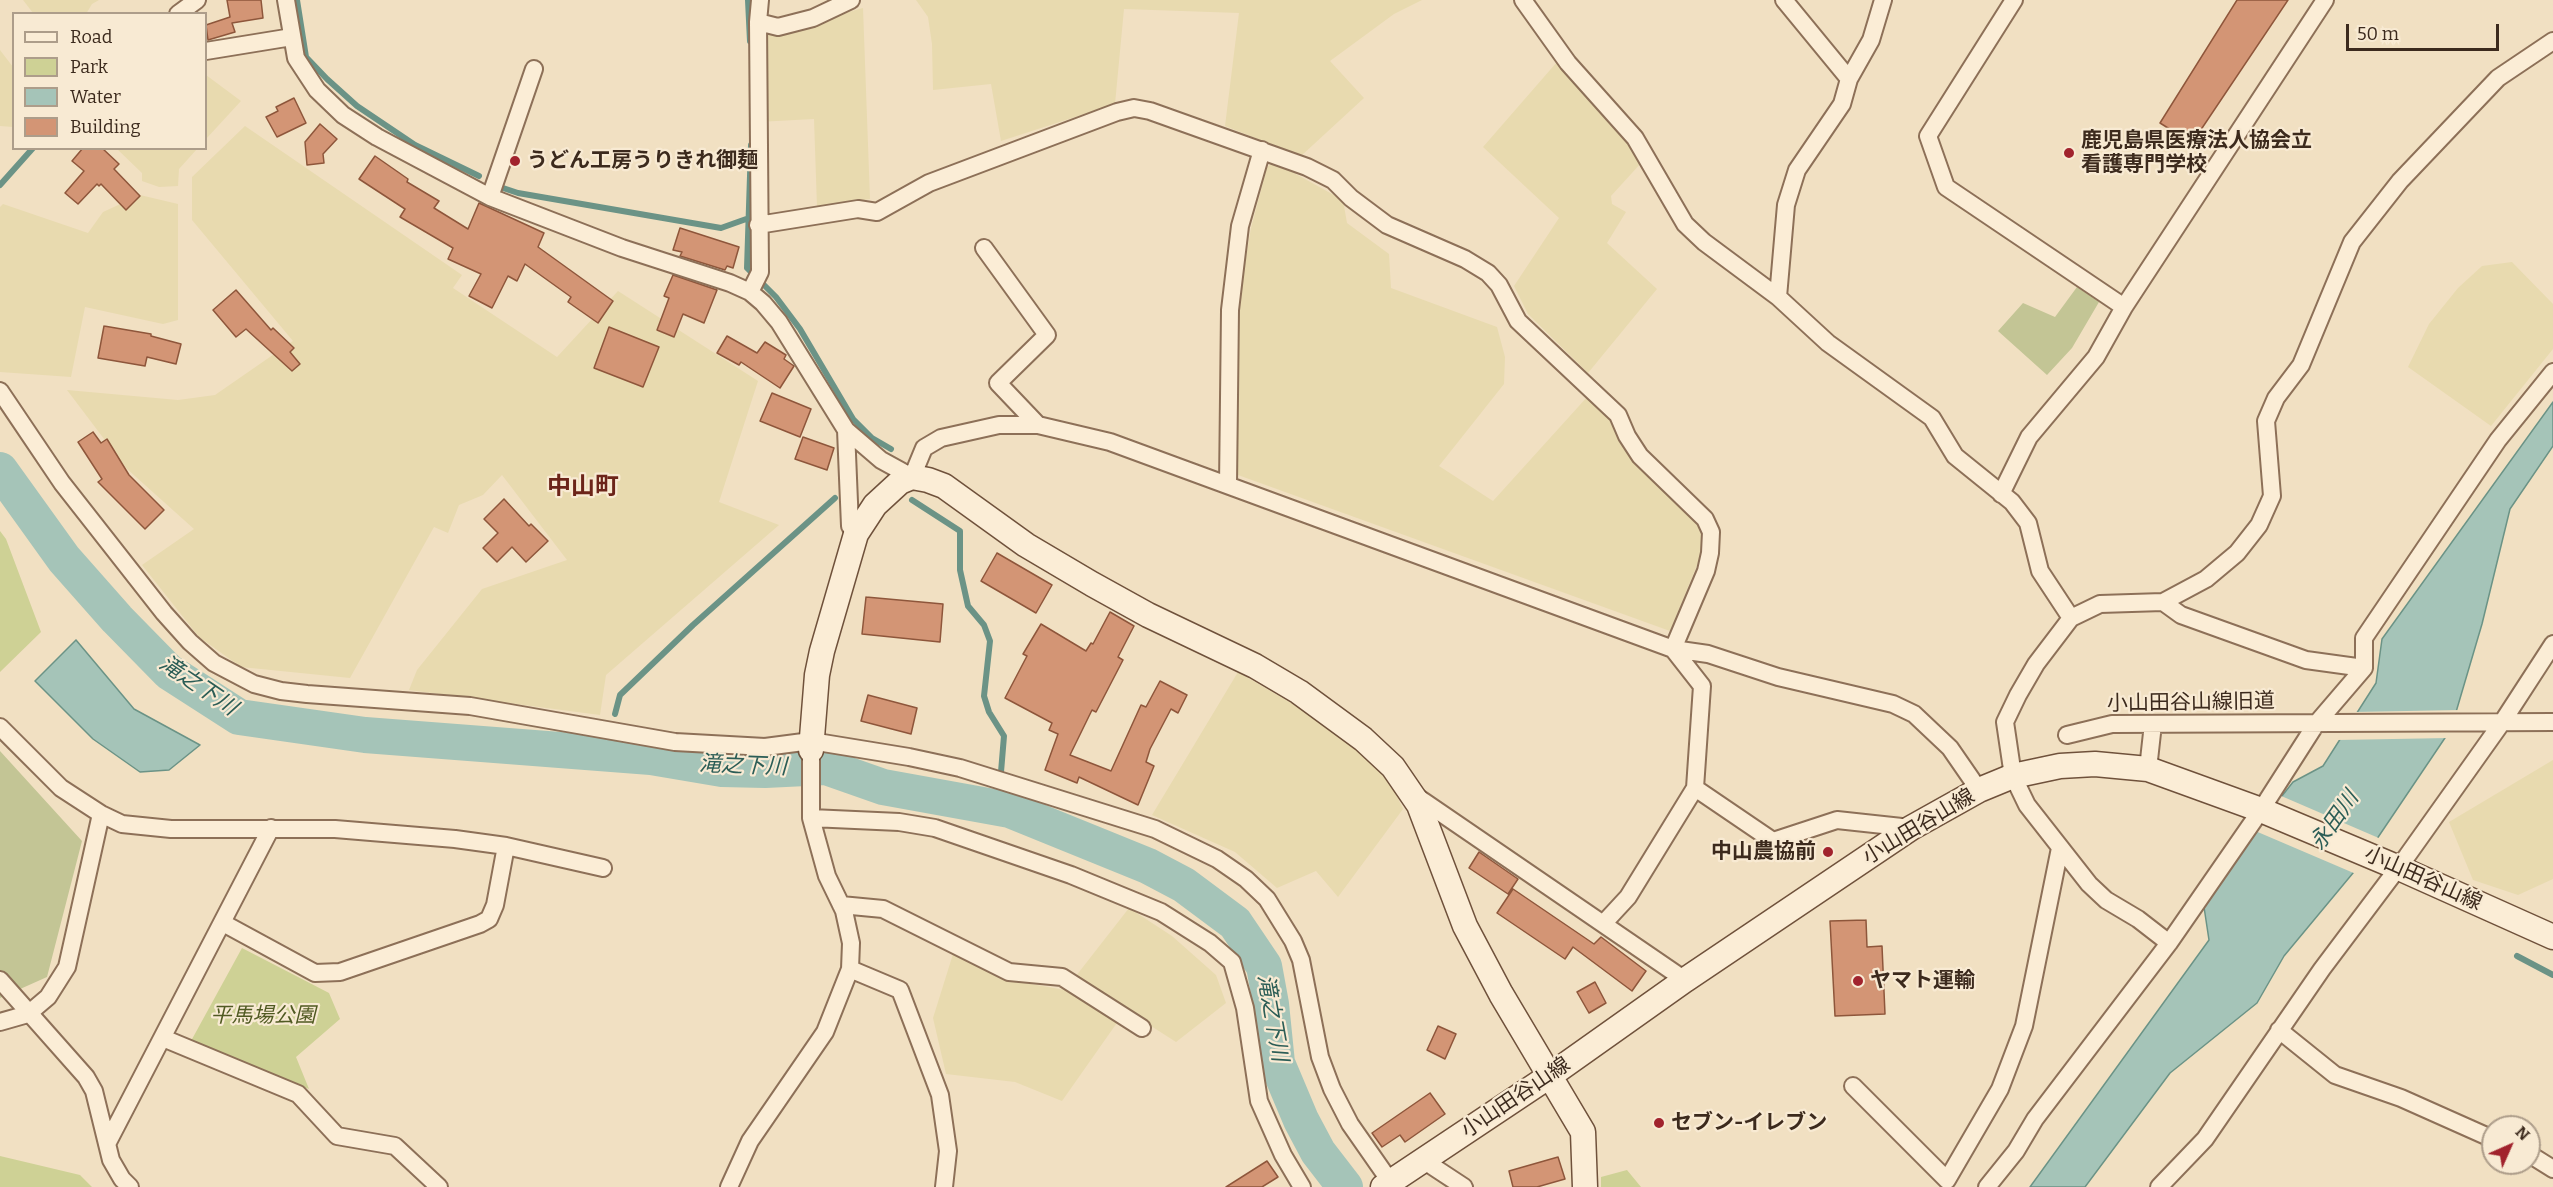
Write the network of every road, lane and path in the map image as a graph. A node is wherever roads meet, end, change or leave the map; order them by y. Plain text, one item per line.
1 (197, 0) edge
2 (286, 0) edge
3 (760, 0) edge
4 (851, 0) edge
5 (1523, 0) edge
6 (1784, 0) edge
7 (1883, 0) edge
8 (2014, 0) edge
9 (2325, 0) edge
10 (181, 12) edge
11 (758, 22) junction
12 (292, 37) junction
13 (2553, 41) edge
14 (207, 51) edge
15 (534, 69) dead end
16 (1849, 79) junction
17 (1262, 150) junction
18 (490, 197) junction
19 (758, 225) junction
20 (984, 248) dead end
21 (755, 283) junction
22 (1778, 297) junction
23 (2124, 307) junction
24 (2553, 372) edge
25 (0, 391) edge
26 (1038, 424) junction
27 (846, 430) junction
28 (912, 477) junction
29 (1228, 485) junction
30 (2001, 494) junction
31 (856, 534) junction
32 (2163, 602) junction
33 (2071, 618) junction
34 (2553, 644) edge
35 (1673, 649) junction
36 (2364, 668) junction
37 (2503, 721) junction
38 (2553, 722) edge
39 (2152, 724) junction
40 (2316, 724) junction
41 (0, 727) edge
42 (2067, 735) dead end
43 (811, 745) junction
44 (2148, 769) junction
45 (2013, 776) junction
46 (1695, 788) junction
47 (1979, 790) junction
48 (1414, 795) junction
49 (2261, 810) junction
50 (811, 811) junction
51 (101, 814) junction
52 (271, 828) junction
53 (1911, 828) junction
54 (506, 846) junction
55 (2060, 848) junction
56 (603, 868) dead end
57 (2399, 868) junction
58 (841, 905) junction
59 (223, 923) junction
60 (1603, 924) junction
61 (2553, 937) edge
62 (2169, 943) junction
63 (850, 969) junction
64 (0, 980) edge
65 (1685, 980) junction
66 (28, 1014) junction
67 (0, 1022) edge
68 (1142, 1029) dead end
69 (2279, 1030) junction
70 (163, 1038) junction
71 (1551, 1075) junction
72 (1853, 1086) dead end
73 (2481, 1133) edge
74 (107, 1144) junction
75 (1423, 1160) junction
76 (1389, 1185) edge
77 (130, 1187) edge
78 (439, 1187) edge
79 (729, 1187) edge
80 (944, 1187) edge
81 (1302, 1187) edge
82 (1464, 1187) edge
83 (1585, 1187) edge
84 (1987, 1187) edge
85 (2159, 1187) edge

1 - 10 street
2 - 12 street
3 - 11 street
4 - 11 street
5 - 22 street
6 - 16 street
7 - 16 street
8 - 23 street
9 - 23 street
11 - 19 street
12 - 14 street
12 - 18 street
13 - 32 street
15 - 18 street
16 - 22 street
17 - 19 street
17 - 29 street
17 - 35 street
18 - 21 street
19 - 21 street
20 - 26 street
21 - 27 street
22 - 30 street
23 - 30 street
24 - 36 street
25 - 43 street
26 - 28 street
26 - 29 street
27 - 28 street
27 - 31 street
28 - 31 main road
28 - 48 main road
29 - 35 street
30 - 33 street
31 - 43 main road
32 - 33 street
32 - 36 street
33 - 45 street
34 - 37 street
35 - 46 street
35 - 47 street
36 - 40 street
37 - 38 street
37 - 40 street, 小山田谷山線旧道
37 - 57 street
39 - 40 street, 小山田谷山線旧道
39 - 42 street, 小山田谷山線旧道
39 - 44 street
40 - 49 street
41 - 51 street
43 - 50 street
43 - 76 street
44 - 45 main road, 小山田谷山線
44 - 49 main road, 小山田谷山線
45 - 47 main road, 小山田谷山線
45 - 55 street
46 - 53 street
46 - 60 street
47 - 53 main road, 小山田谷山線
48 - 60 street
48 - 71 main road
49 - 57 main road, 小山田谷山線
49 - 62 street
50 - 58 street
50 - 81 street
51 - 52 street
51 - 66 street
52 - 54 street
52 - 59 street
53 - 65 main road, 小山田谷山線
54 - 56 street
54 - 59 street
55 - 62 street
55 - 72 street
57 - 61 main road, 小山田谷山線
57 - 69 street
58 - 63 street
58 - 68 street
59 - 70 street
60 - 65 street
62 - 84 street
63 - 79 street
63 - 80 street
64 - 66 street
65 - 71 main road, 小山田谷山線
66 - 67 street
66 - 74 street
69 - 73 street
69 - 85 street
70 - 74 street
70 - 78 street
71 - 75 main road, 小山田谷山線
71 - 83 main road
74 - 77 street
75 - 76 main road, 小山田谷山線
75 - 82 street

